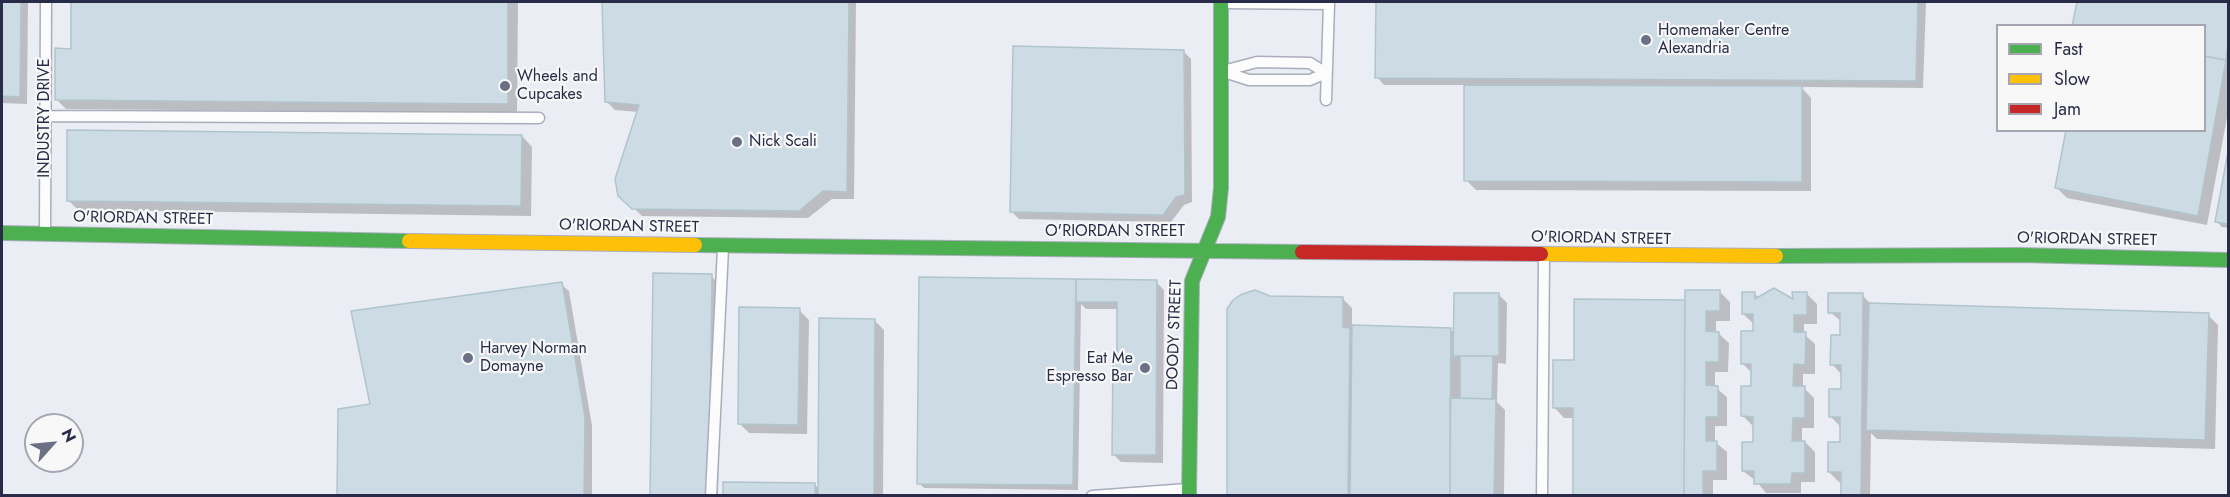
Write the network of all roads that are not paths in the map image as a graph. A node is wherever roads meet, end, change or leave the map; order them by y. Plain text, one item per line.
1 (46, 2) edge
2 (1221, 2) edge
3 (1222, 71) junction
4 (1326, 73) junction
5 (1326, 100) dead end
6 (45, 116) junction
7 (539, 118) dead end
8 (2, 233) edge
9 (45, 234) junction
10 (723, 245) junction
11 (1204, 249) junction
12 (1544, 255) junction
13 (2229, 260) edge
14 (1189, 492) edge
15 (711, 495) edge
16 (1092, 495) edge
17 (1542, 495) edge

1 - 6 lane, INDUSTRY DRIVE
2 - 3 main road, DOODY STREET
2 - 4 lane
3 - 4 lane
3 - 4 lane
3 - 11 main road, DOODY STREET
4 - 5 lane
6 - 7 lane
6 - 9 lane, INDUSTRY DRIVE
8 - 9 main road, O'RIORDAN STREET
9 - 10 main road, O'RIORDAN STREET
10 - 11 main road, O'RIORDAN STREET
10 - 15 lane
11 - 12 main road, O'RIORDAN STREET
11 - 14 main road, DOODY STREET
12 - 13 main road, O'RIORDAN STREET
12 - 17 lane
14 - 16 lane

